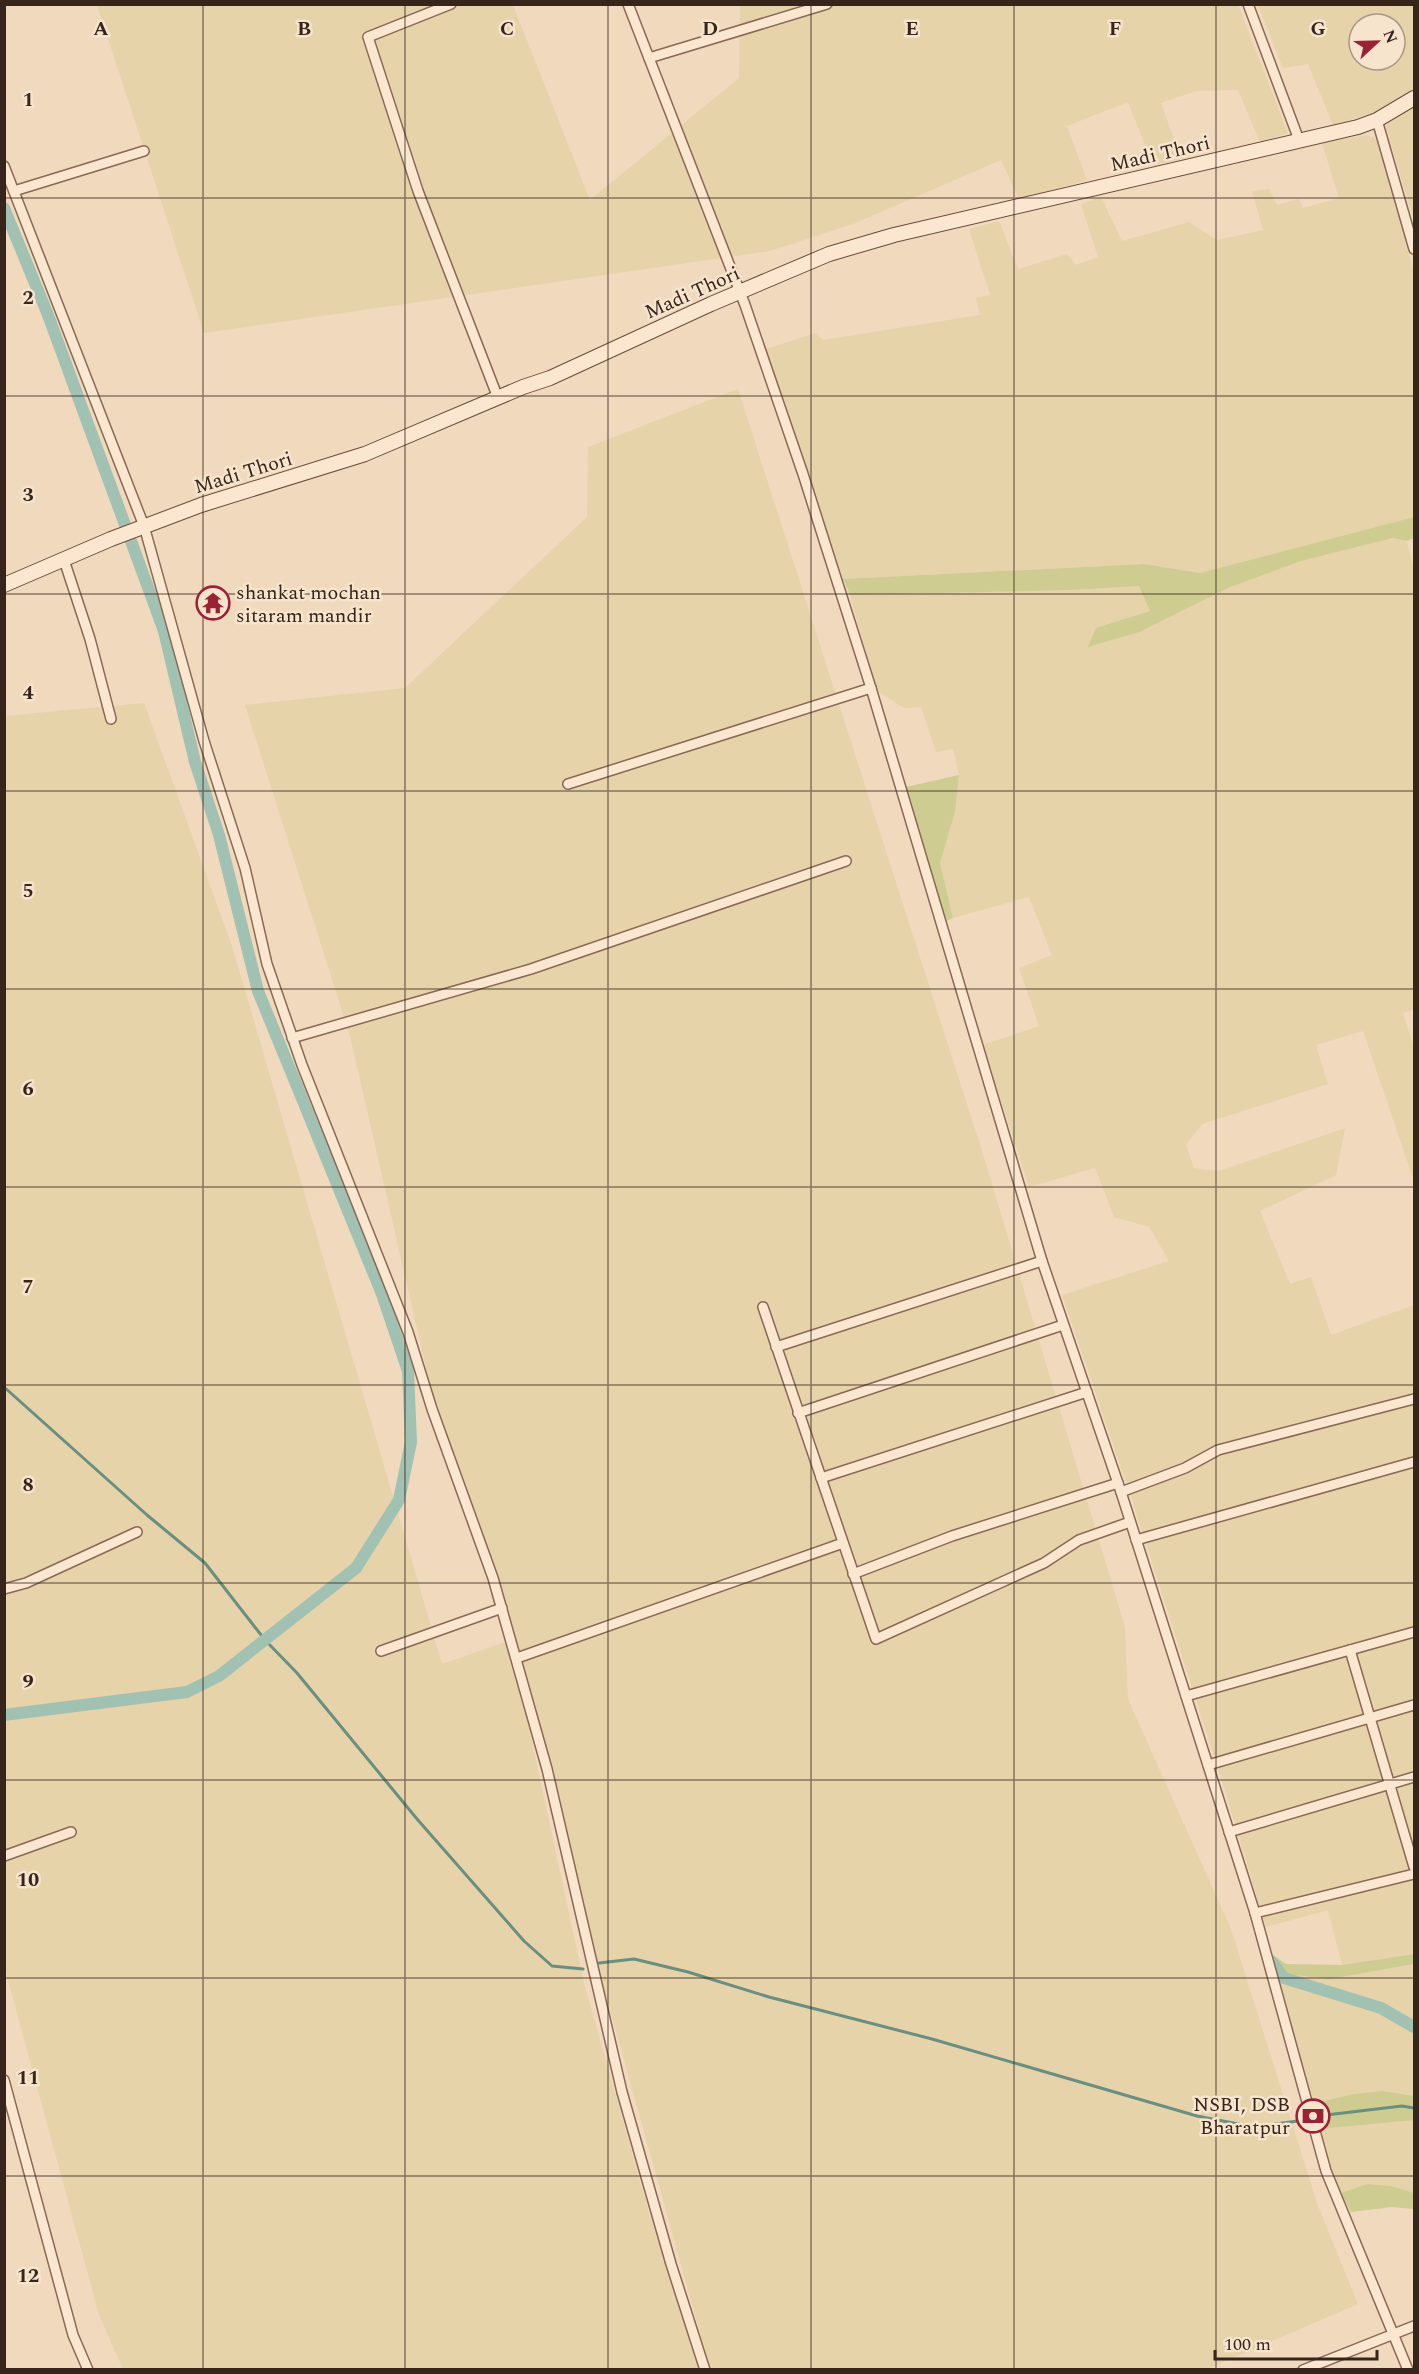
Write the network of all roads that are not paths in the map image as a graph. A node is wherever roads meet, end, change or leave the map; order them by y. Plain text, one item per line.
1 (451, 4) edge
2 (628, 4) edge
3 (827, 4) edge
4 (1248, 4) edge
5 (649, 58) junction
6 (1414, 98) edge
7 (1377, 120) junction
8 (1299, 140) junction
9 (144, 151) dead end
10 (4, 166) edge
11 (14, 191) junction
12 (1414, 249) edge
13 (740, 292) junction
14 (498, 398) junction
15 (140, 528) junction
16 (64, 560) junction
17 (4, 585) edge
18 (871, 688) junction
19 (111, 719) dead end
20 (568, 784) dead end
21 (846, 861) dead end
22 (292, 1038) junction
23 (1042, 1261) junction
24 (763, 1307) dead end
25 (1063, 1325) junction
26 (776, 1347) junction
27 (1087, 1392) junction
28 (1414, 1399) edge
29 (798, 1413) junction
30 (1414, 1462) edge
31 (821, 1478) junction
32 (1119, 1487) junction
33 (1130, 1522) junction
34 (136, 1532) dead end
35 (1136, 1540) junction
36 (843, 1543) junction
37 (853, 1574) junction
38 (4, 1589) edge
39 (502, 1608) junction
40 (1414, 1632) edge
41 (1350, 1650) junction
42 (381, 1651) dead end
43 (517, 1658) junction
44 (1186, 1696) junction
45 (1414, 1704) edge
46 (1371, 1717) junction
47 (1208, 1765) junction
48 (1414, 1777) edge
49 (1392, 1784) junction
50 (71, 1832) dead end
51 (1229, 1832) junction
52 (4, 1856) edge
53 (1414, 1867) edge
54 (1414, 1874) edge
55 (1255, 1913) junction
56 (4, 2080) edge
57 (1414, 2325) edge
58 (1392, 2335) junction
59 (88, 2370) edge
60 (705, 2370) edge
61 (1303, 2370) edge
62 (1408, 2370) edge

1 - 14 street
2 - 5 street
3 - 5 street
4 - 8 street
5 - 13 street
6 - 7 main road, Madi Thori
7 - 8 main road, Madi Thori
7 - 12 street
8 - 13 main road, Madi Thori
9 - 11 street
10 - 11 street
11 - 15 street
13 - 14 main road, Madi Thori
13 - 18 street
14 - 15 main road, Madi Thori
15 - 16 main road, Madi Thori
15 - 22 street
16 - 17 main road, Madi Thori
16 - 19 street
18 - 20 street
18 - 23 street
21 - 22 street
22 - 39 street
23 - 25 street
23 - 26 street
24 - 26 street
25 - 27 street
25 - 29 street
26 - 29 street
27 - 31 street
27 - 32 street
28 - 32 street
29 - 31 street
30 - 35 street
31 - 36 street
32 - 33 street
32 - 37 street
33 - 35 street
33 - 37 street
34 - 38 street
35 - 44 street
36 - 37 street
36 - 43 street
39 - 42 street
39 - 43 street
40 - 41 street
41 - 44 street
41 - 46 street
43 - 60 street
44 - 47 street
45 - 46 street
46 - 47 street
46 - 49 street
47 - 51 street
48 - 49 street
49 - 51 street
49 - 53 street
50 - 52 street
51 - 55 street
54 - 55 street
55 - 58 street
56 - 59 street
57 - 58 street
58 - 61 street
58 - 62 street

